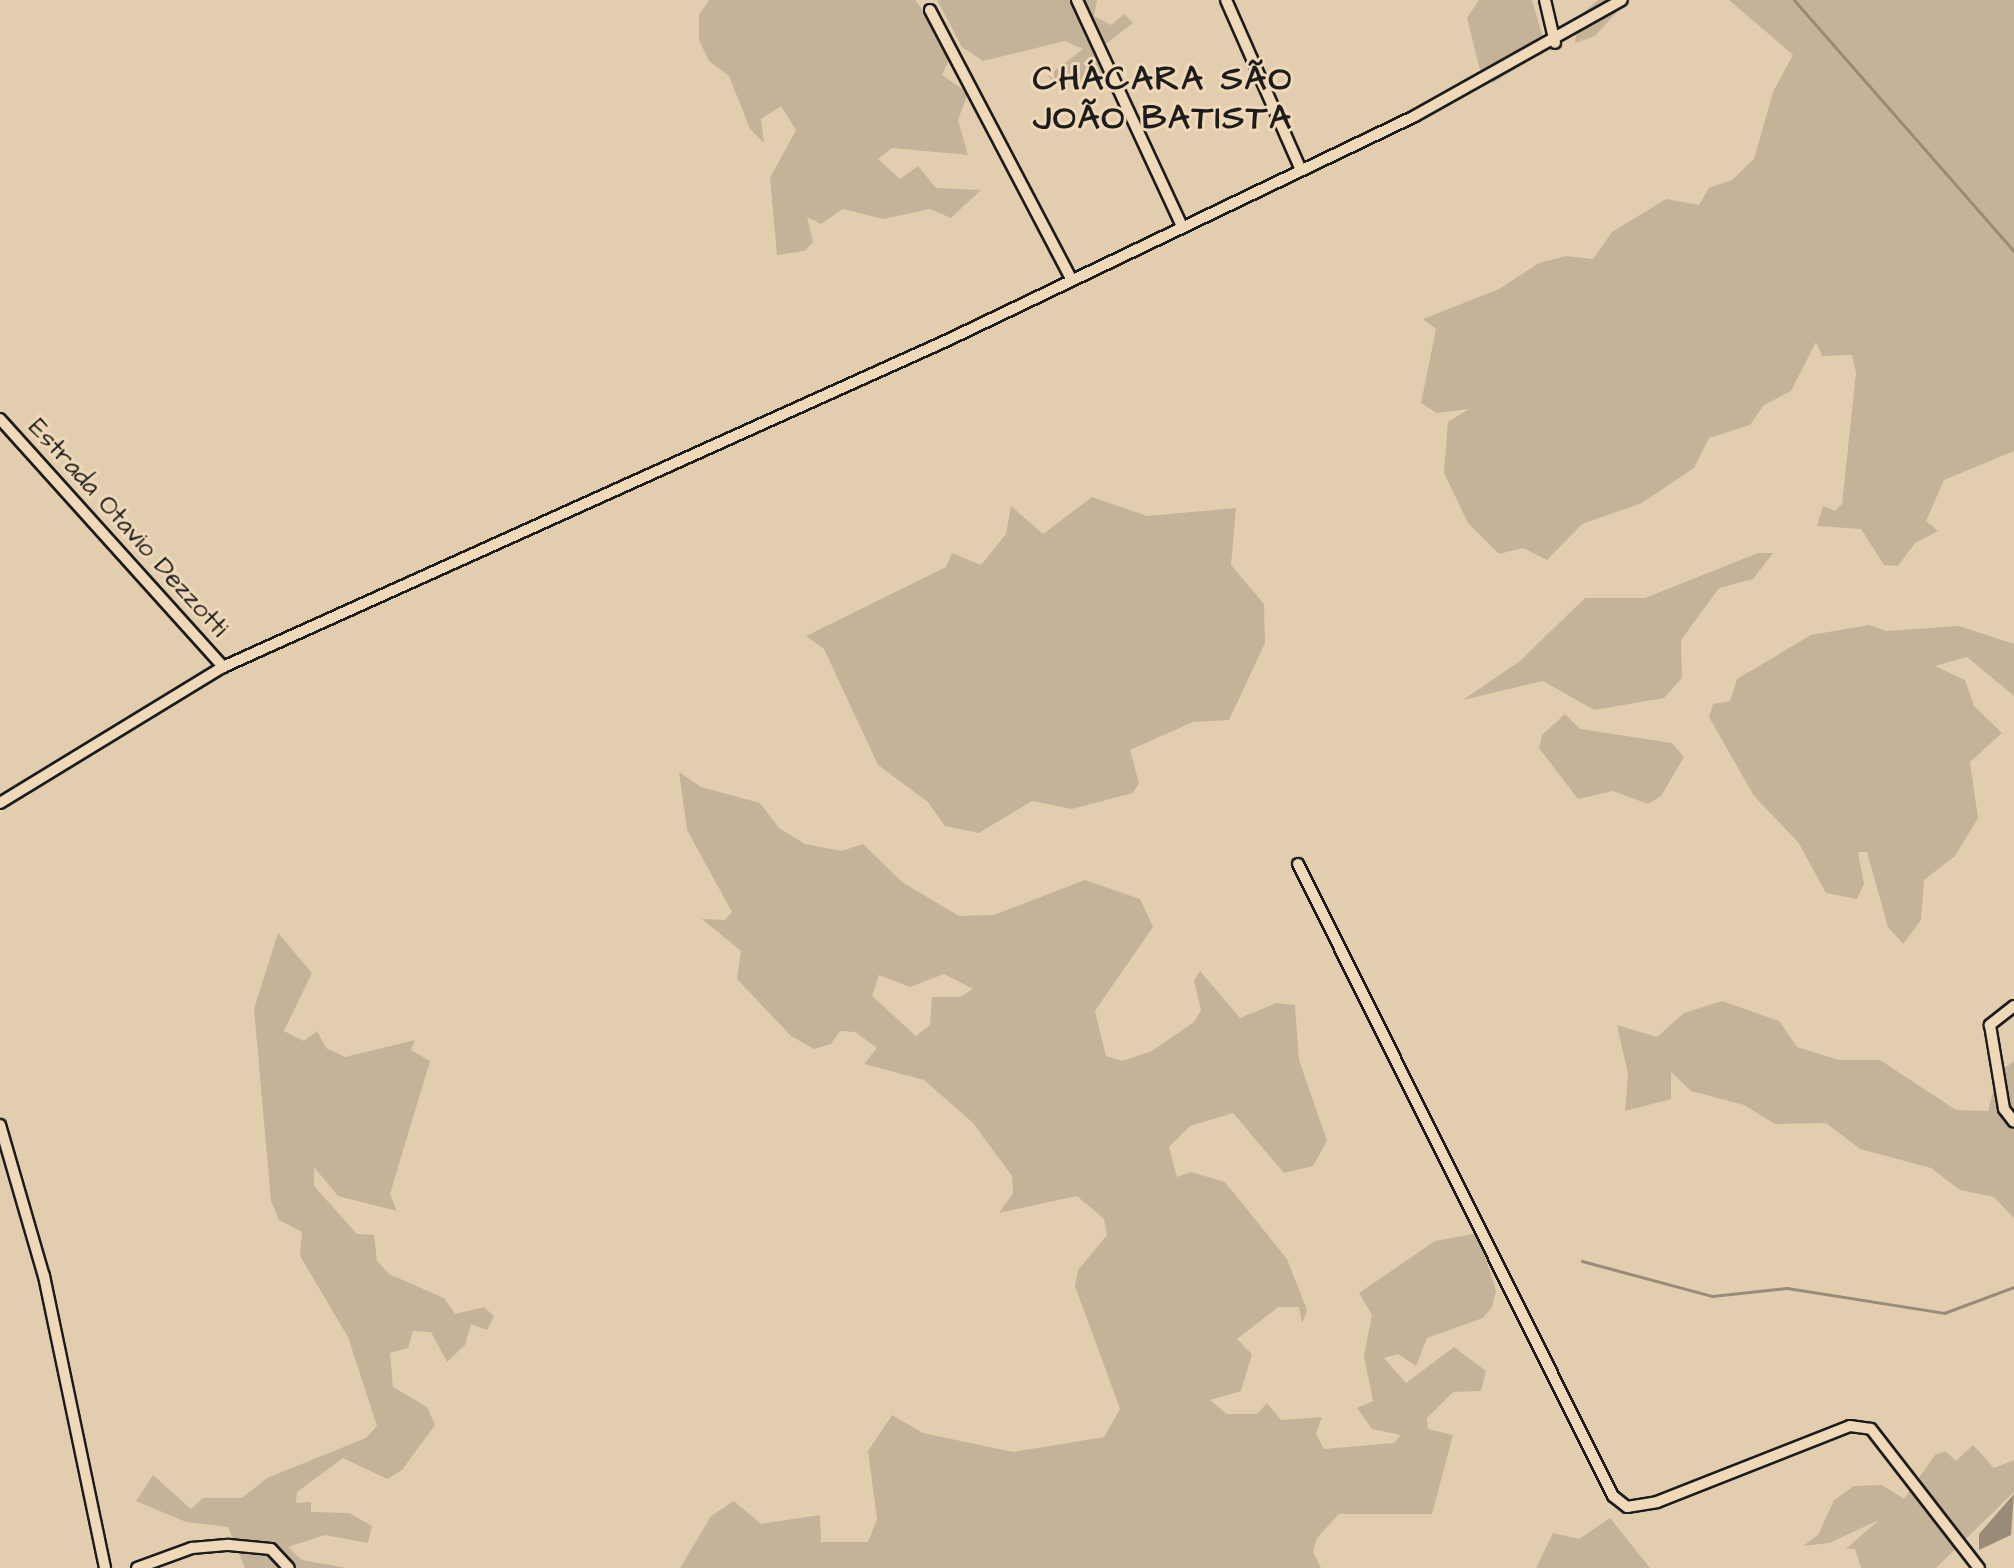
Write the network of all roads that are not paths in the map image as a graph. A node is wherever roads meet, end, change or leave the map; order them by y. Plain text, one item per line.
1 (1077, 0) edge
2 (1226, 0) edge
3 (1545, 0) edge
4 (1622, 0) edge
5 (930, 10) dead end
6 (1555, 43) junction
7 (1301, 170) junction
8 (1181, 224) junction
9 (1071, 279) junction
10 (0, 419) edge
11 (223, 667) junction
12 (0, 803) edge
13 (1298, 864) dead end
14 (2014, 1006) edge
15 (2014, 1122) edge
16 (0, 1125) edge
17 (105, 1568) edge
18 (137, 1568) edge
19 (289, 1568) edge
20 (1979, 1568) edge

1 - 8 street
2 - 7 street
3 - 6 street
4 - 6 street
5 - 9 street
6 - 7 street
7 - 8 street
8 - 9 street
9 - 11 street
10 - 11 street, Estrada Otavio Dezzotti
11 - 12 street
13 - 20 street
14 - 15 street
16 - 17 street
18 - 19 street

